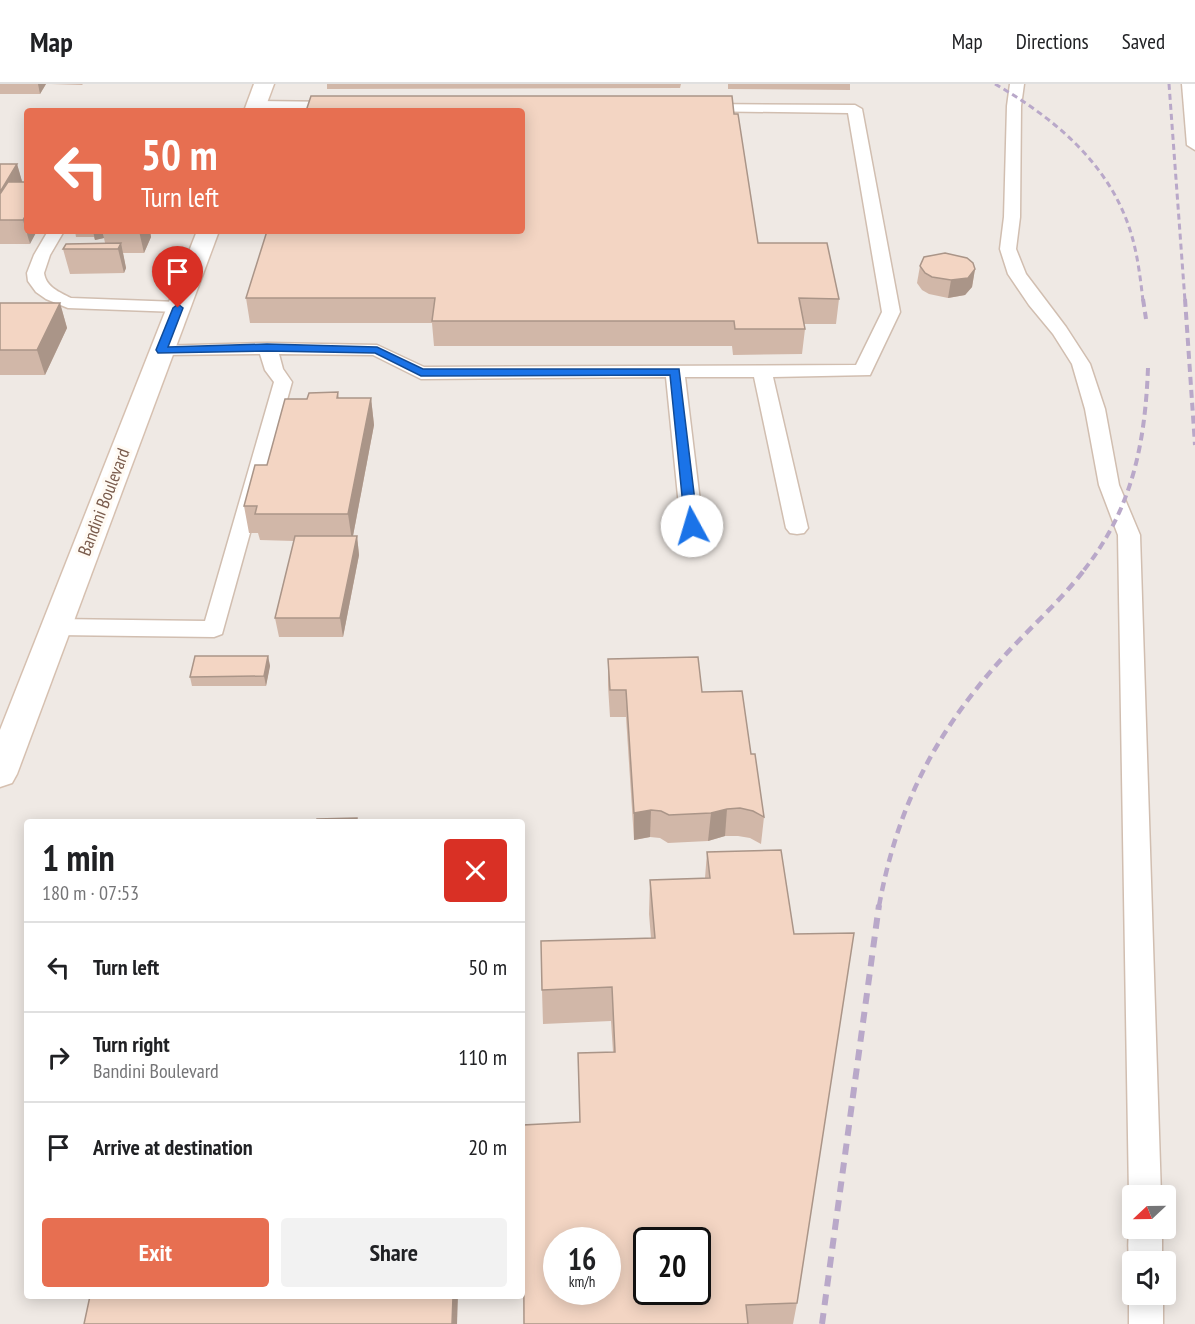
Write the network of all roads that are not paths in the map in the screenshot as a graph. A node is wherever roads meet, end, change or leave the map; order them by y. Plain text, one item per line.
1 (264, 84) edge
2 (1017, 84) edge
3 (1189, 84) edge
4 (356, 106) edge
5 (255, 108) edge
6 (689, 108) edge
7 (1195, 145) edge
8 (54, 234) edge
9 (207, 234) edge
10 (178, 308) junction
11 (267, 348) junction
12 (161, 350) junction
13 (762, 371) junction
14 (675, 372) junction
15 (692, 526) dead end
16 (797, 528) dead end
17 (57, 627) junction
18 (0, 774) edge
19 (1145, 1185) edge
20 (1146, 1305) edge
21 (1146, 1324) edge

1 - 5 main road
2 - 19 lane
3 - 7 lane
4 - 5 lane
6 - 13 lane
8 - 10 lane
9 - 10 main road, Bandini Boulevard
10 - 12 main road, Bandini Boulevard
11 - 12 lane
11 - 14 lane
11 - 17 lane
12 - 17 main road, Bandini Boulevard
13 - 14 lane
13 - 16 lane
14 - 15 lane
17 - 18 main road, Bandini Boulevard
20 - 21 lane

